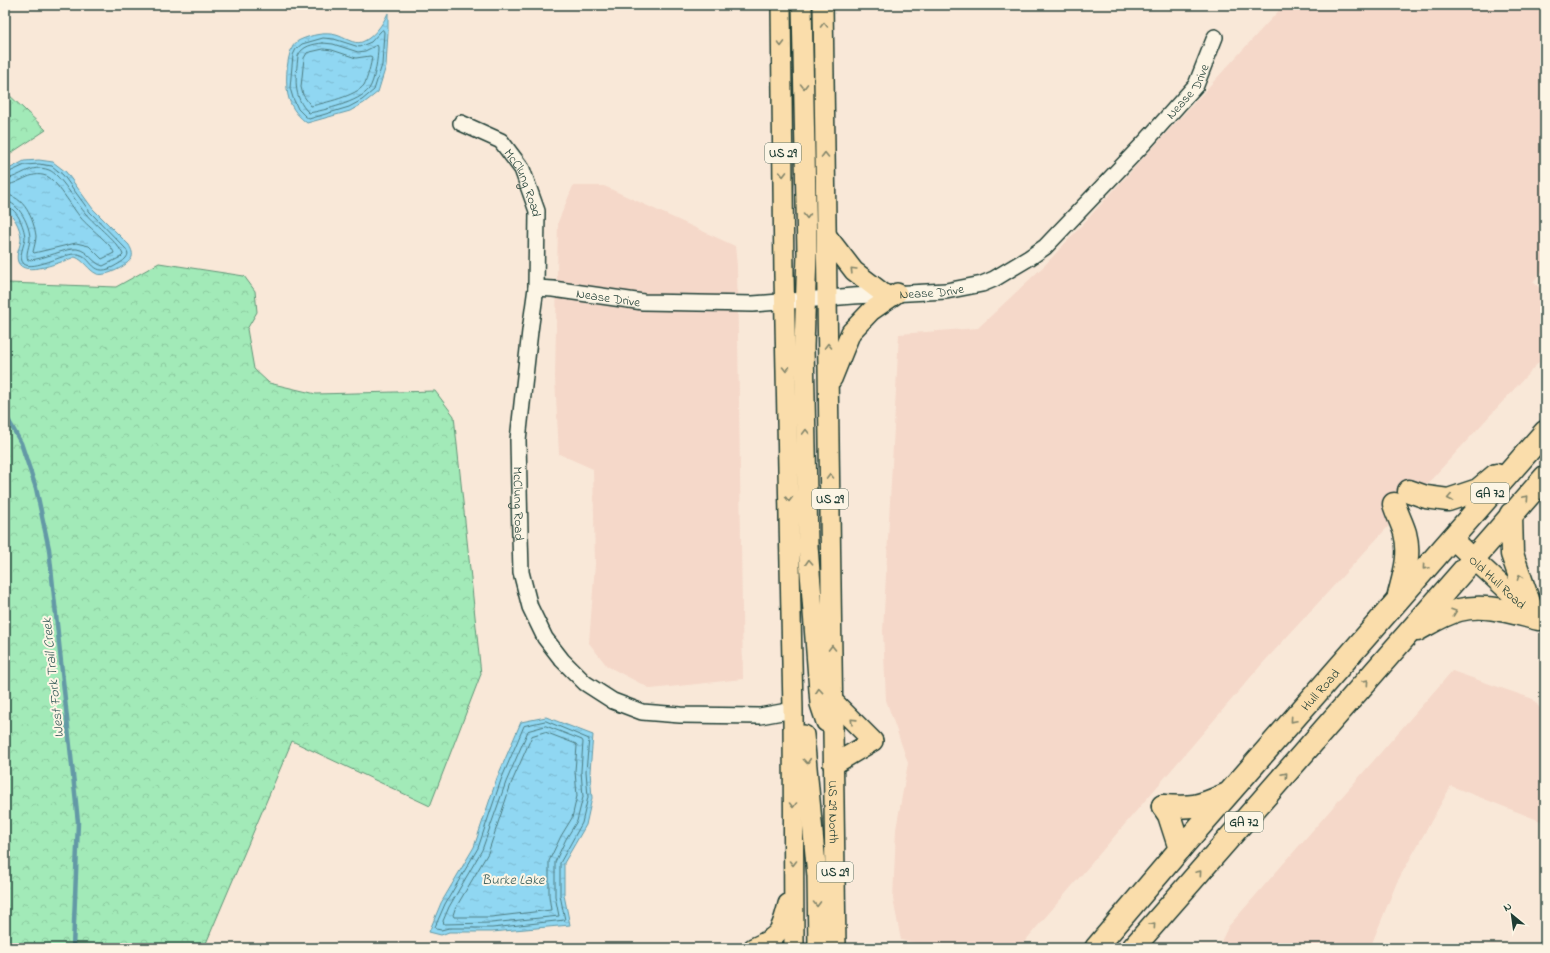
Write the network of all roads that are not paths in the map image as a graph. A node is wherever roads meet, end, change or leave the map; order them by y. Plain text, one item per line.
1 (781, 5) edge
2 (802, 5) edge
3 (823, 5) edge
4 (1215, 37) dead end
5 (461, 122) dead end
6 (827, 236) junction
7 (536, 288) junction
8 (890, 294) junction
9 (827, 298) junction
10 (805, 300) junction
11 (785, 302) junction
12 (828, 392) junction
13 (1545, 432) edge
14 (1530, 449) junction
15 (1545, 477) edge
16 (1511, 514) junction
17 (1451, 538) junction
18 (1472, 558) junction
19 (1397, 600) junction
20 (1539, 620) edge
21 (1407, 636) junction
22 (833, 701) junction
23 (794, 710) junction
24 (834, 742) junction
25 (833, 765) junction
26 (1229, 792) junction
27 (1173, 857) junction
28 (793, 884) junction
29 (753, 948) edge
30 (794, 948) edge
31 (818, 948) edge
32 (836, 948) edge
33 (1096, 948) edge
34 (1129, 948) edge
35 (1133, 948) edge

1 -> 11 main road, US 29
2 -> 10 main road
6 -> 3 main road, US 29
4 - 8 street, Nease Drive
5 - 7 street, McClung Road
8 -> 6 main road
6 - 9 main road, US 29
7 - 11 street, Nease Drive
7 - 23 street, McClung Road
8 - 9 street, Nease Drive
8 - 12 main road
9 - 10 street, Nease Drive
12 -> 9 main road, US 29
10 - 11 street, Nease Drive
24 -> 10 main road
11 -> 23 main road, US 29
22 -> 12 main road, US 29
13 - 14 highway, Hull Road / GA 72
14 - 17 highway, Hull Road / GA 72
14 -> 19 highway
16 -> 15 highway, GA 72
16 - 18 highway, GA 72
20 -> 16 highway
17 - 18 main road, Old Hull Road
17 -> 19 highway, Hull Road / GA 72
18 - 20 main road, Old Hull Road
18 - 21 highway, GA 72
19 -> 26 highway, Hull Road / GA 72
21 -> 20 highway
35 -> 21 highway, GA 72
22 - 24 main road, US 29 North / US 29
25 -> 22 main road
23 -> 28 main road, US 29
23 -> 31 main road
24 - 25 main road, US 29 North / US 29
25 - 32 main road, US 29 North / US 29
26 - 27 highway, Hull Road / GA 72
26 - 27 highway
27 - 33 highway, Hull Road / GA 72
27 - 34 highway
28 - 29 main road
28 - 30 main road, US 29

